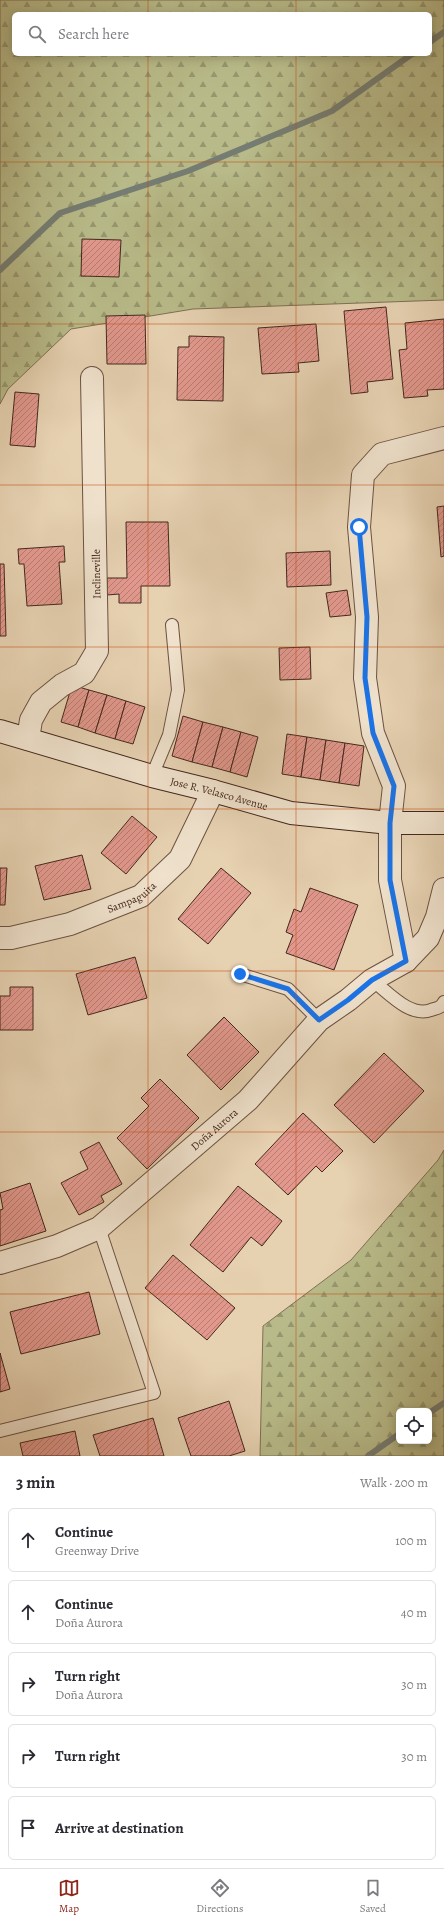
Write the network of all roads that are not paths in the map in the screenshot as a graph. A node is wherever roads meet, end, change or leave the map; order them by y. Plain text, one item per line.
1 (92, 378) dead end
2 (444, 438) edge
3 (172, 625) dead end
4 (0, 731) edge
5 (28, 739) junction
6 (152, 776) junction
7 (213, 791) junction
8 (390, 823) junction
9 (444, 823) edge
10 (444, 889) edge
11 (0, 938) edge
12 (406, 961) junction
13 (240, 974) dead end
14 (372, 980) junction
15 (444, 1002) edge
16 (319, 1020) junction
17 (99, 1228) junction
18 (0, 1263) edge
19 (0, 1431) edge

1 - 5 street, Inclineville
2 - 8 street
3 - 6 lane
4 - 5 street, Jose R. Velasco Avenue
5 - 6 street, Jose R. Velasco Avenue
6 - 7 street, Jose R. Velasco Avenue
7 - 8 street, Jose R. Velasco Avenue
7 - 11 street, Sampaguita
8 - 9 street, Jose R. Velasco Avenue
8 - 12 street
10 - 12 street, Doña Aurora
12 - 14 street, Doña Aurora
13 - 16 lane
14 - 15 lane
14 - 16 street, Doña Aurora
16 - 17 street, Doña Aurora
17 - 18 street, Doña Aurora
17 - 19 lane

